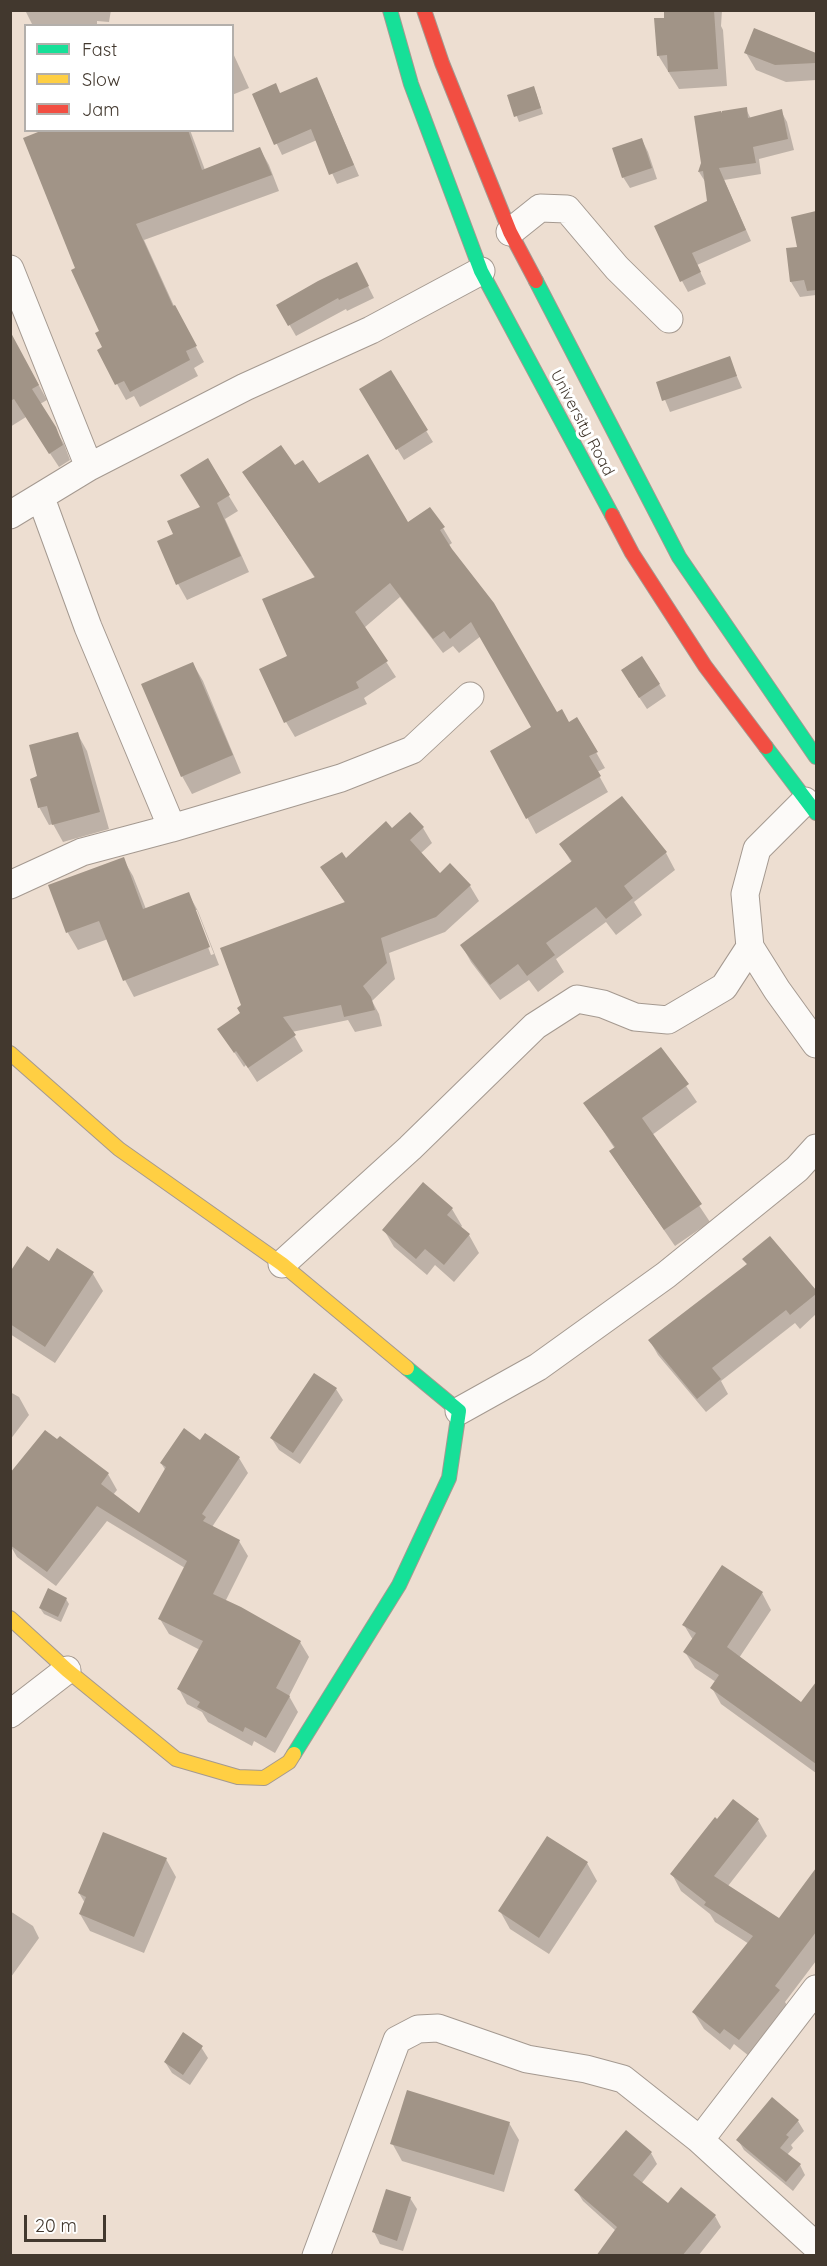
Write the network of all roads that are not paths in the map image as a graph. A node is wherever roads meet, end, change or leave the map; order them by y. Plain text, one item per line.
1 (390, 10) edge
2 (424, 10) edge
3 (510, 232) junction
4 (10, 269) edge
5 (480, 271) junction
6 (669, 319) dead end
7 (89, 467) junction
8 (40, 498) junction
9 (10, 515) edge
10 (470, 696) dead end
11 (816, 757) edge
12 (811, 807) edge
13 (172, 828) junction
14 (10, 885) edge
15 (750, 947) junction
16 (816, 1044) edge
17 (10, 1053) edge
18 (816, 1148) edge
19 (282, 1264) junction
20 (459, 1411) junction
21 (10, 1618) edge
22 (66, 1670) junction
23 (10, 1714) edge
24 (816, 1989) edge
25 (700, 2140) junction
26 (816, 2246) edge
27 (316, 2256) edge

1 - 5 main road, University Road
2 - 3 main road, University Road
3 - 6 street
3 - 11 main road, University Road
4 - 7 street
5 - 7 street
5 - 12 main road, University Road
7 - 8 street
8 - 9 street
8 - 13 street
10 - 13 street
12 - 15 street
13 - 14 street
15 - 16 street
15 - 19 street
17 - 19 main road
18 - 20 street
19 - 20 main road
20 - 22 main road
21 - 22 main road
22 - 23 street
24 - 25 street
25 - 26 street
25 - 27 street

